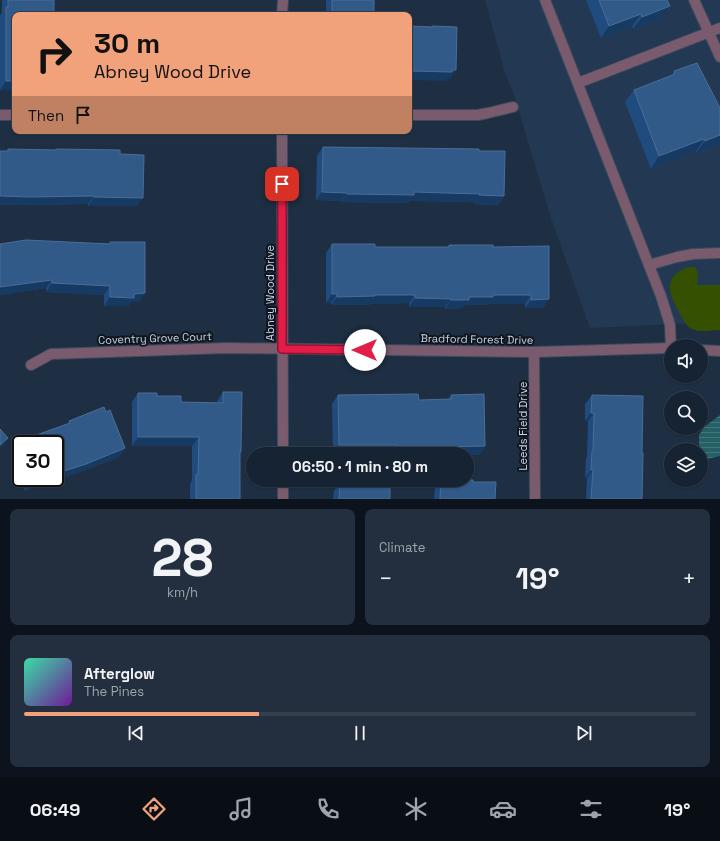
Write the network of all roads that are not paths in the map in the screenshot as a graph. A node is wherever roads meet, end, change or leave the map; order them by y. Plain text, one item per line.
1 (283, 0) edge
2 (545, 0) edge
3 (694, 0) edge
4 (282, 12) edge
5 (720, 28) edge
6 (708, 32) junction
7 (720, 57) edge
8 (578, 83) junction
9 (513, 107) dead end
10 (0, 115) edge
11 (12, 115) edge
12 (412, 115) edge
13 (282, 134) edge
14 (720, 253) edge
15 (649, 265) junction
16 (671, 339) edge
17 (664, 348) edge
18 (282, 349) junction
19 (708, 350) edge
20 (720, 351) edge
21 (534, 352) junction
22 (31, 365) dead end
23 (283, 447) edge
24 (283, 487) edge
25 (284, 499) edge
26 (535, 499) edge

1 - 4 street
2 - 8 street
3 - 6 street
5 - 6 street
6 - 7 street
6 - 8 street
8 - 15 street
9 - 12 street
10 - 11 street
13 - 18 street, Abney Wood Drive
14 - 15 street
15 - 16 street
17 - 21 street, Bradford Forest Drive
18 - 21 street, Bradford Forest Drive
18 - 22 street, Coventry Grove Court
18 - 23 street, Abney Wood Drive
19 - 20 street
21 - 26 street, Leeds Field Drive
24 - 25 street

